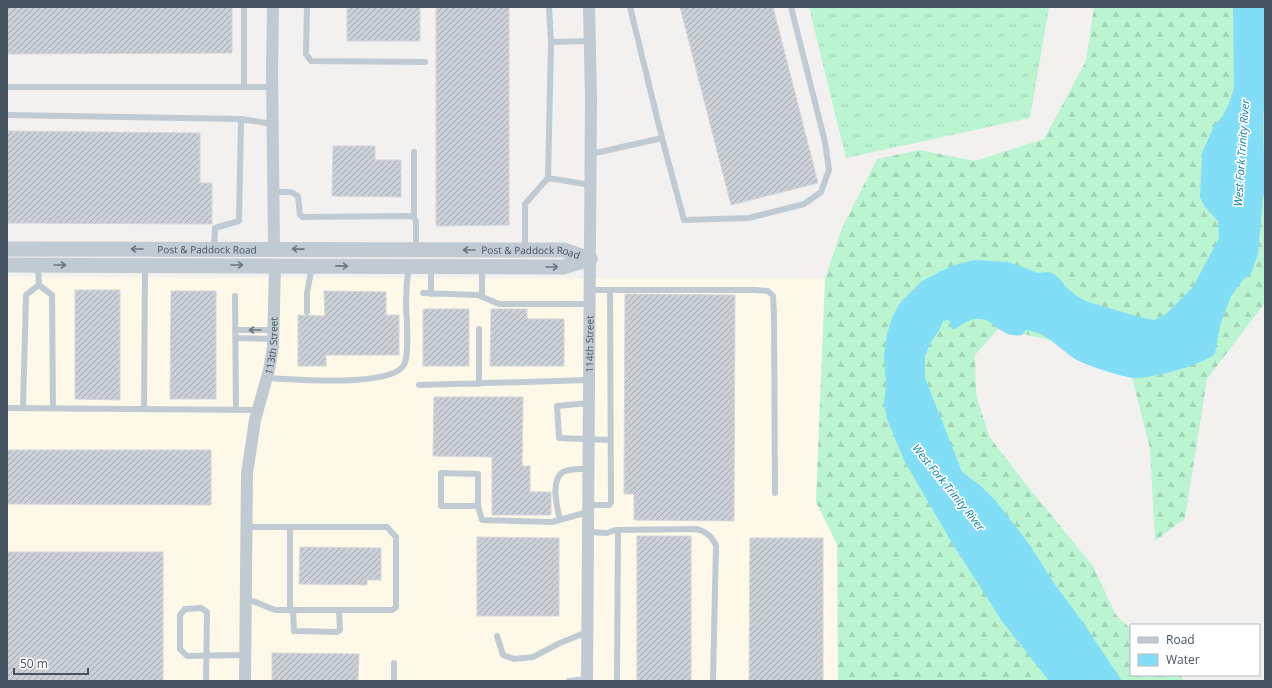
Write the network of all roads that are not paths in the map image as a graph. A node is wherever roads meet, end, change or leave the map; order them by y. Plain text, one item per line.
1 (244, 7) edge
2 (273, 7) edge
3 (306, 7) edge
4 (549, 7) edge
5 (589, 7) edge
6 (630, 7) edge
7 (791, 7) edge
8 (590, 41) junction
9 (550, 42) junction
10 (425, 62) dead end
11 (7, 87) edge
12 (244, 87) junction
13 (272, 87) junction
14 (7, 115) edge
15 (241, 119) junction
16 (273, 124) junction
17 (662, 138) junction
18 (414, 152) dead end
19 (591, 154) junction
20 (548, 178) junction
21 (591, 184) junction
22 (274, 192) junction
23 (414, 217) junction
24 (38, 248) junction
25 (214, 248) junction
26 (274, 248) junction
27 (7, 249) edge
28 (412, 250) junction
29 (525, 250) junction
30 (590, 259) junction
31 (7, 265) edge
32 (38, 265) junction
33 (145, 265) junction
34 (275, 265) junction
35 (312, 266) junction
36 (408, 267) junction
37 (431, 267) junction
38 (482, 267) junction
39 (38, 285) junction
40 (590, 290) junction
41 (610, 290) junction
42 (423, 293) dead end
43 (431, 294) junction
44 (235, 296) dead end
45 (482, 297) junction
46 (590, 304) junction
47 (307, 312) dead end
48 (479, 329) dead end
49 (236, 330) junction
50 (274, 334) junction
51 (236, 338) junction
52 (267, 378) junction
53 (589, 380) junction
54 (479, 384) junction
55 (420, 385) dead end
56 (589, 403) junction
57 (7, 408) edge
58 (23, 408) junction
59 (53, 408) junction
60 (144, 409) junction
61 (236, 409) junction
62 (258, 410) junction
63 (588, 440) junction
64 (610, 440) junction
65 (588, 469) junction
66 (775, 493) dead end
67 (478, 506) junction
68 (588, 508) junction
69 (560, 520) junction
70 (247, 526) junction
71 (290, 527) junction
72 (618, 530) junction
73 (588, 532) junction
74 (245, 598) junction
75 (291, 610) junction
76 (339, 610) junction
77 (587, 632) junction
78 (497, 636) dead end
79 (207, 655) junction
80 (245, 655) junction
81 (394, 663) dead end
82 (587, 680) edge
83 (206, 681) edge
84 (245, 681) edge
85 (394, 681) edge
86 (569, 681) edge
87 (617, 681) edge
88 (713, 681) edge

1 - 12 lane
2 - 13 street, 113th Street
3 - 10 lane
4 - 9 lane
5 - 8 street, 114th Street
6 - 17 lane
7 - 17 lane
8 - 9 lane
8 - 19 street, 114th Street
9 - 20 lane
11 - 12 lane
12 - 13 lane
13 - 16 street, 113th Street
14 - 15 lane
15 - 16 lane
15 - 25 lane
16 - 22 street, 113th Street
17 - 19 lane
18 - 23 lane
19 - 21 street, 114th Street
20 - 21 lane
20 - 29 lane
21 - 30 street, 114th Street
22 - 23 lane
22 - 26 street, 113th Street
23 - 28 lane
25 -> 24 street, Post & Paddock Road
24 - 27 street, Post & Paddock Road
24 - 32 street
25 - 26 street, Post & Paddock Road
28 -> 26 street, Post & Paddock Road
26 - 34 street, 113th Street
29 -> 28 street, Post & Paddock Road
28 - 36 street
29 - 30 street, Post & Paddock Road
38 -> 30 street, Post & Paddock Road
30 - 40 street, 114th Street
31 - 32 street, Post & Paddock Road
32 -> 33 street, Post & Paddock Road
32 - 39 lane
33 -> 34 street, Post & Paddock Road
33 - 60 lane
34 - 35 street, Post & Paddock Road
34 - 50 street, 113th Street
35 -> 36 street, Post & Paddock Road
35 - 47 lane
36 - 37 street, Post & Paddock Road
36 - 52 lane
37 - 38 street, Post & Paddock Road
37 - 43 lane
38 - 45 lane
39 - 58 lane
39 - 59 lane
40 - 41 lane
40 - 46 street, 114th Street
41 - 64 lane
41 - 66 lane
42 - 43 lane
43 - 45 lane
44 - 49 lane
45 - 46 lane
46 - 53 street, 114th Street
48 - 54 lane
50 -> 49 lane
49 - 51 lane
50 - 51 lane
50 - 52 street, 113th Street
51 - 61 lane
52 - 62 street, 113th Street
53 - 54 lane
53 - 56 street, 114th Street
54 - 55 lane
56 - 63 street, 114th Street
56 - 63 lane
57 - 58 lane
58 - 59 lane
59 - 60 lane
60 - 61 lane
61 - 62 lane
62 - 70 street, 113th Street
63 - 64 lane
63 - 65 street, 114th Street
64 - 68 lane
65 - 68 street, 114th Street
65 - 69 lane
67 - 67 lane
67 - 69 lane
68 - 69 lane
68 - 73 street, 114th Street
70 - 71 lane
70 - 74 street, 113th Street
71 - 75 lane
71 - 76 lane
72 - 73 lane
72 - 87 lane
72 - 88 lane
73 - 77 street, 114th Street
74 - 75 lane
74 - 80 street, 113th Street
75 - 76 lane
75 - 76 lane
77 - 78 lane
77 - 82 street, 114th Street
79 - 79 lane
79 - 80 lane
79 - 83 lane
80 - 84 street, 113th Street
81 - 85 lane
82 - 86 lane

